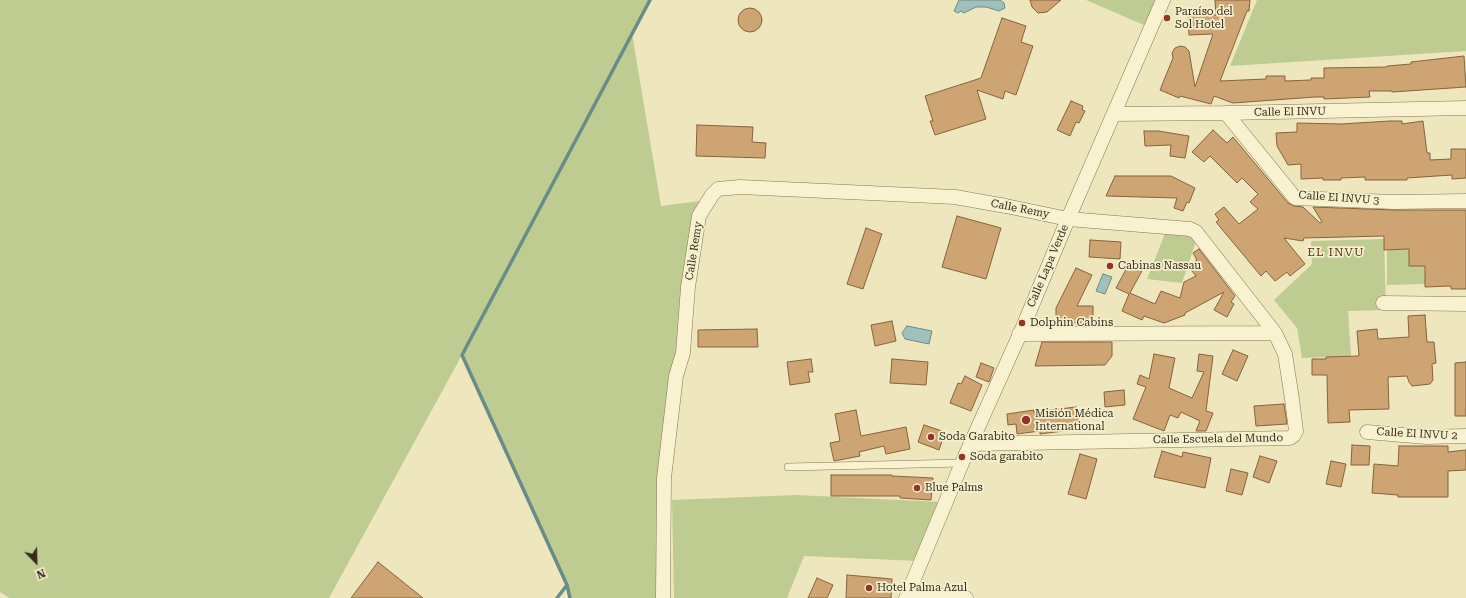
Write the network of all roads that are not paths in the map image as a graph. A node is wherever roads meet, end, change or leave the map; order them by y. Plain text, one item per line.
1 (1163, 0) edge
2 (1466, 108) edge
3 (1226, 113) junction
4 (1114, 114) junction
5 (1466, 201) edge
6 (1068, 219) junction
7 (1383, 303) dead end
8 (1466, 304) edge
9 (1275, 333) junction
10 (1019, 334) junction
11 (1367, 432) dead end
12 (1466, 436) edge
13 (970, 444) junction
14 (962, 463) junction
15 (788, 467) dead end
16 (907, 595) edge
17 (663, 598) edge
18 (966, 598) edge

1 - 4 street, Calle Lapa Verde
2 - 3 street, Calle El INVU
3 - 4 street, Calle El INVU
3 - 5 street, Calle El INVU 3
4 - 6 street, Calle Lapa Verde
6 - 9 street, Calle Escuela del Mundo
6 - 10 street, Calle Lapa Verde
6 - 17 street, Calle Remy
7 - 8 street
9 - 10 street
9 - 13 street, Calle Escuela del Mundo
10 - 13 street, Calle Lapa Verde
11 - 12 street, Calle El INVU 2
13 - 14 street, Calle Lapa Verde
14 - 15 lane
14 - 16 street, Calle Lapa Verde
16 - 18 street

